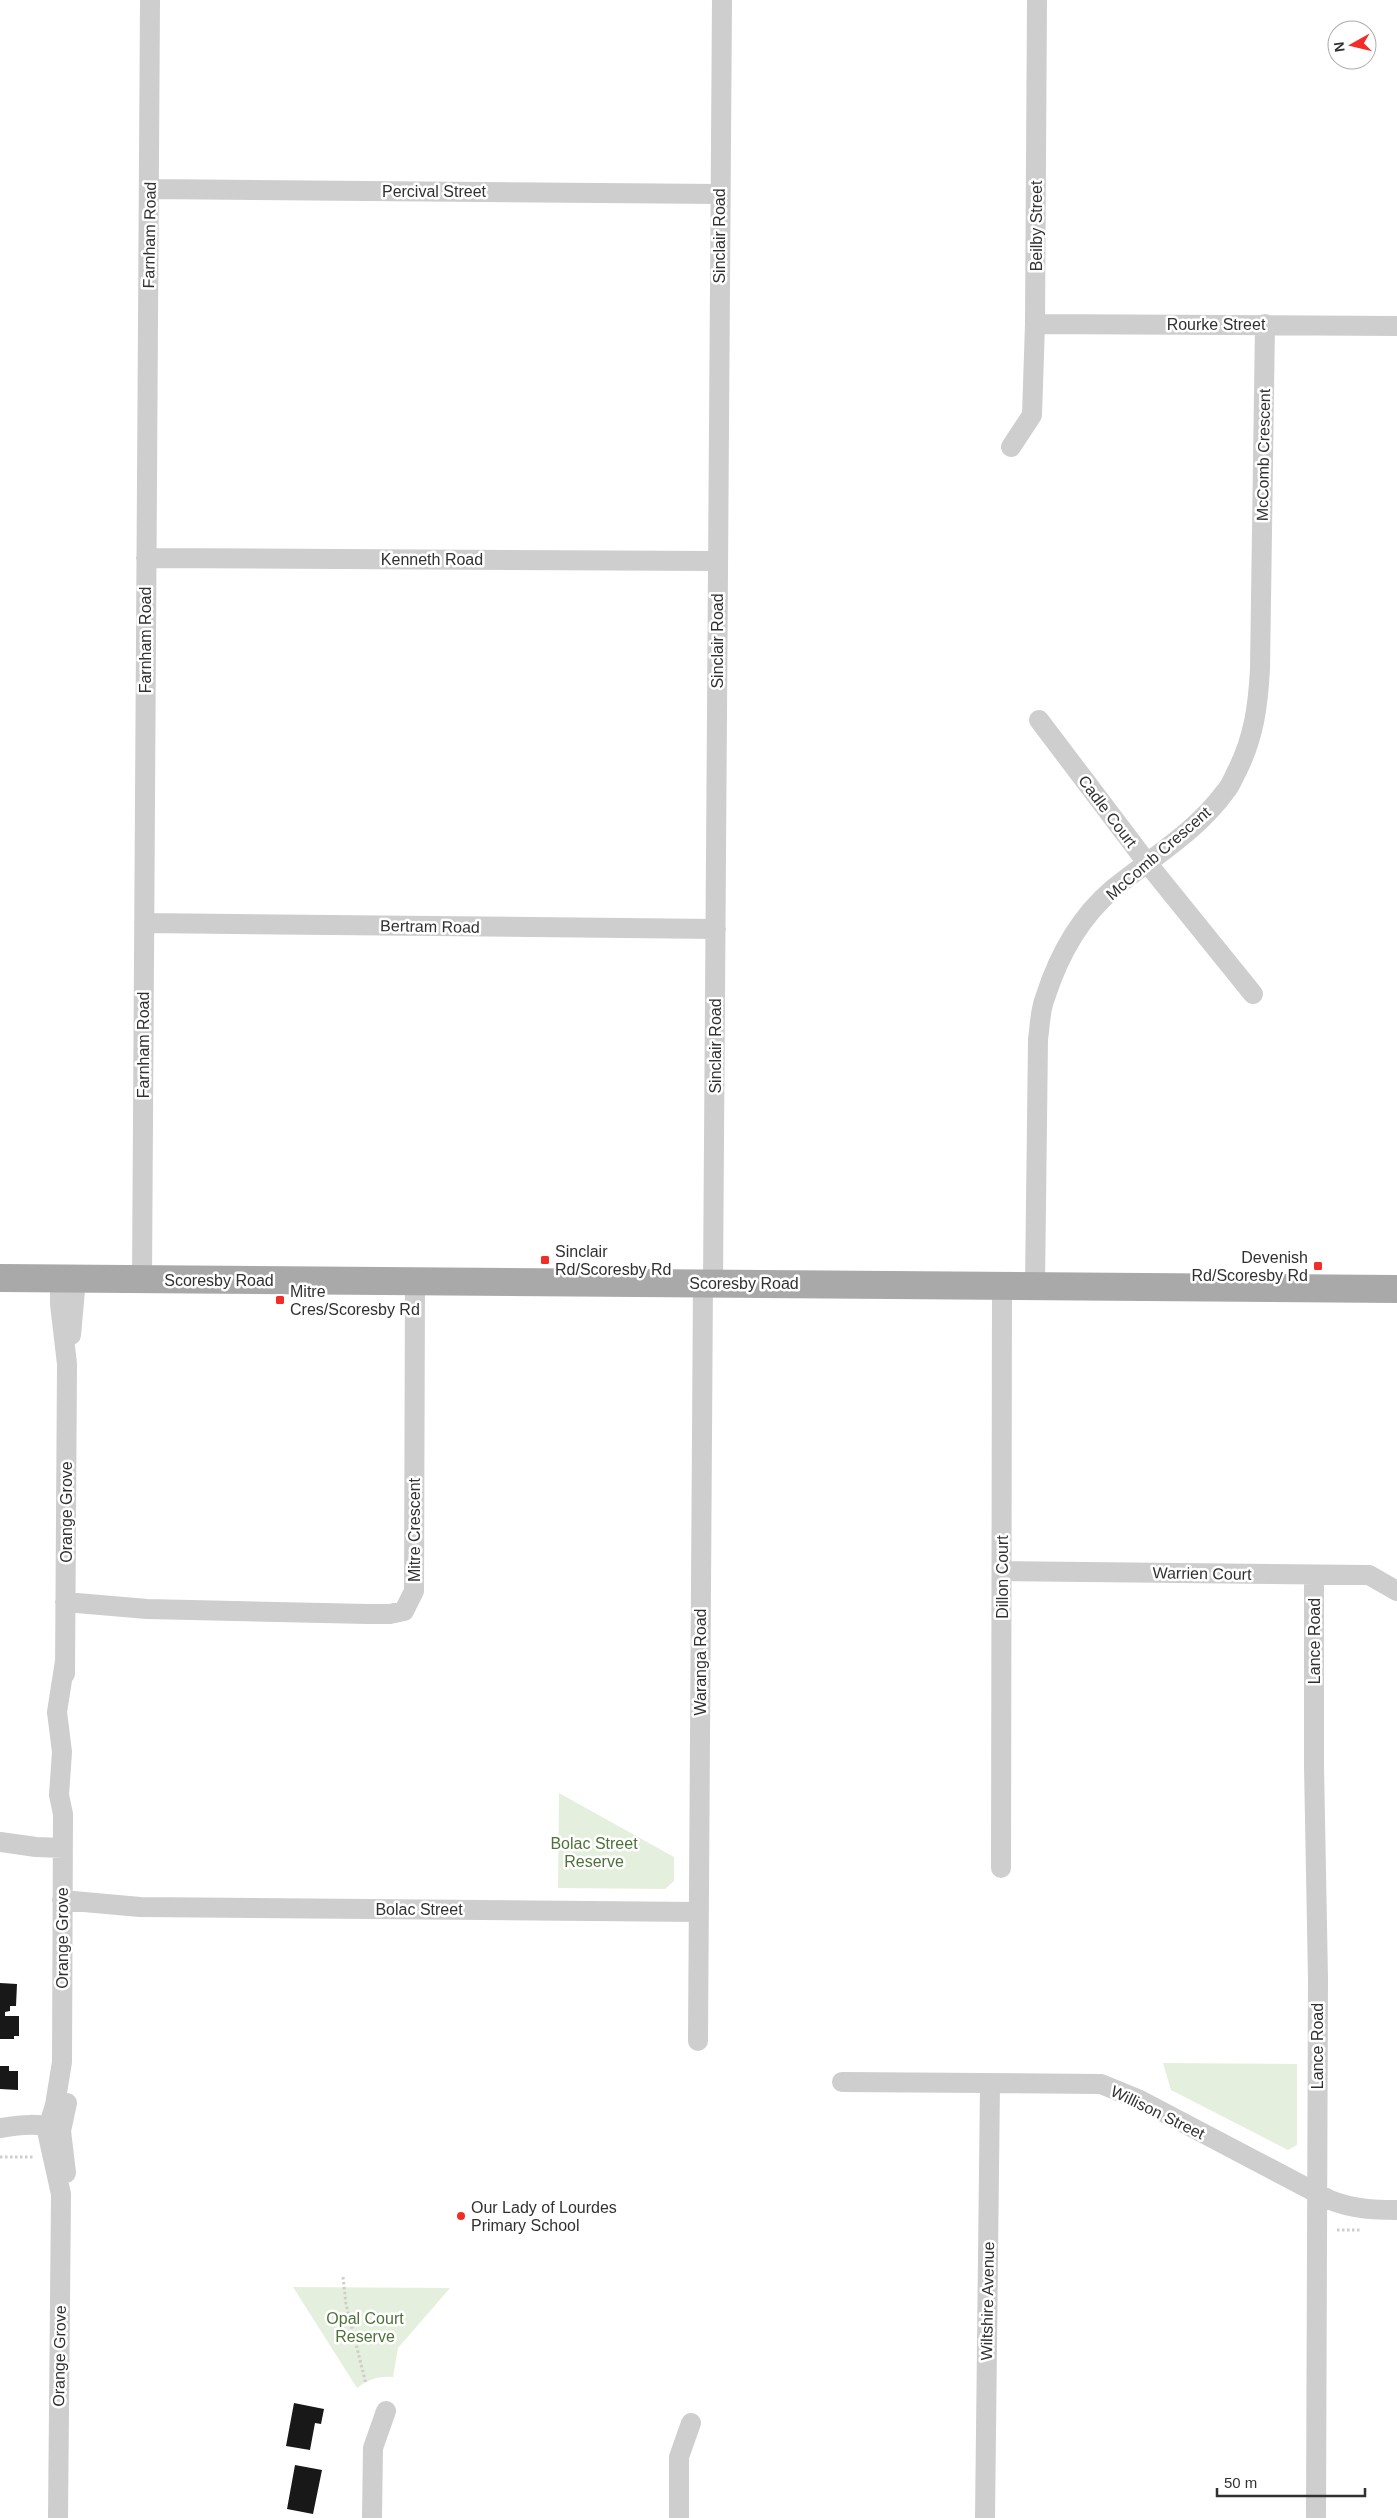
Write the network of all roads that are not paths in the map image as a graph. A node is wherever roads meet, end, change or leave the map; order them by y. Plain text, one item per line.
1 (150, 0) edge
2 (722, 0) edge
3 (1037, 0) edge
4 (149, 189) junction
5 (720, 194) junction
6 (1035, 324) junction
7 (1265, 324) junction
8 (1397, 326) edge
9 (1011, 447) dead end
10 (146, 558) junction
11 (718, 560) junction
12 (1039, 720) dead end
13 (1148, 864) junction
14 (144, 923) junction
15 (716, 929) junction
16 (1253, 994) dead end
17 (0, 1278) edge
18 (68, 1279) junction
19 (142, 1280) junction
20 (415, 1280) junction
21 (708, 1283) junction
22 (1002, 1286) junction
23 (1035, 1286) junction
24 (1397, 1289) edge
25 (1003, 1571) junction
26 (1314, 1574) junction
27 (1397, 1591) edge
28 (65, 1608) junction
29 (0, 1841) edge
30 (63, 1841) junction
31 (1001, 1868) dead end
32 (62, 1907) junction
33 (698, 1912) junction
34 (698, 2041) dead end
35 (842, 2082) dead end
36 (990, 2084) junction
37 (0, 2128) edge
38 (53, 2131) junction
39 (0, 2134) edge
40 (1317, 2193) junction
41 (1397, 2210) edge
42 (386, 2411) dead end
43 (691, 2423) dead end
44 (58, 2518) edge
45 (372, 2518) edge
46 (680, 2518) edge
47 (985, 2518) edge
48 (1316, 2518) edge

1 - 4 street, Farnham Road
2 - 5 street, Sinclair Road
3 - 6 street, Beilby Street
4 - 5 street, Percival Street
4 - 10 street, Farnham Road
5 - 11 street, Sinclair Road
6 - 7 street, Rourke Street
6 - 9 street, Beilby Street
7 - 8 street, Rourke Street
7 - 13 street, McComb Crescent
10 - 11 street, Kenneth Road
10 - 14 street, Farnham Road
11 - 15 street, Sinclair Road
12 - 13 street, Cadle Court
13 - 16 street, Cadle Court
13 - 23 street, McComb Crescent
14 - 15 street, Bertram Road
14 - 19 street, Farnham Road
15 - 21 street, Sinclair Road
17 - 18 main road, Scoresby Road
18 - 19 main road, Scoresby Road
18 - 28 street, Orange Grove
19 - 20 main road, Scoresby Road
20 - 21 main road, Scoresby Road
20 - 28 street, Mitre Crescent
21 - 22 main road, Scoresby Road
21 - 33 street, Waranga Road
22 - 23 main road, Scoresby Road
22 - 25 street, Dillon Court
23 - 24 main road, Scoresby Road
25 - 26 street, Warrien Court
25 - 31 street, Dillon Court
26 - 27 street, Warrien Court
26 - 40 street, Lance Road
28 - 30 street, Orange Grove
29 - 30 street
30 - 32 street, Orange Grove
32 - 33 street, Bolac Street
32 - 38 street, Orange Grove
33 - 34 street, Waranga Road
35 - 36 street, Willison Street
36 - 40 street, Willison Street
36 - 47 street, Wiltshire Avenue
37 - 38 street
38 - 39 street
38 - 44 street, Orange Grove
40 - 41 street, Willison Street
40 - 48 street, Lance Road
42 - 45 street
43 - 46 street

